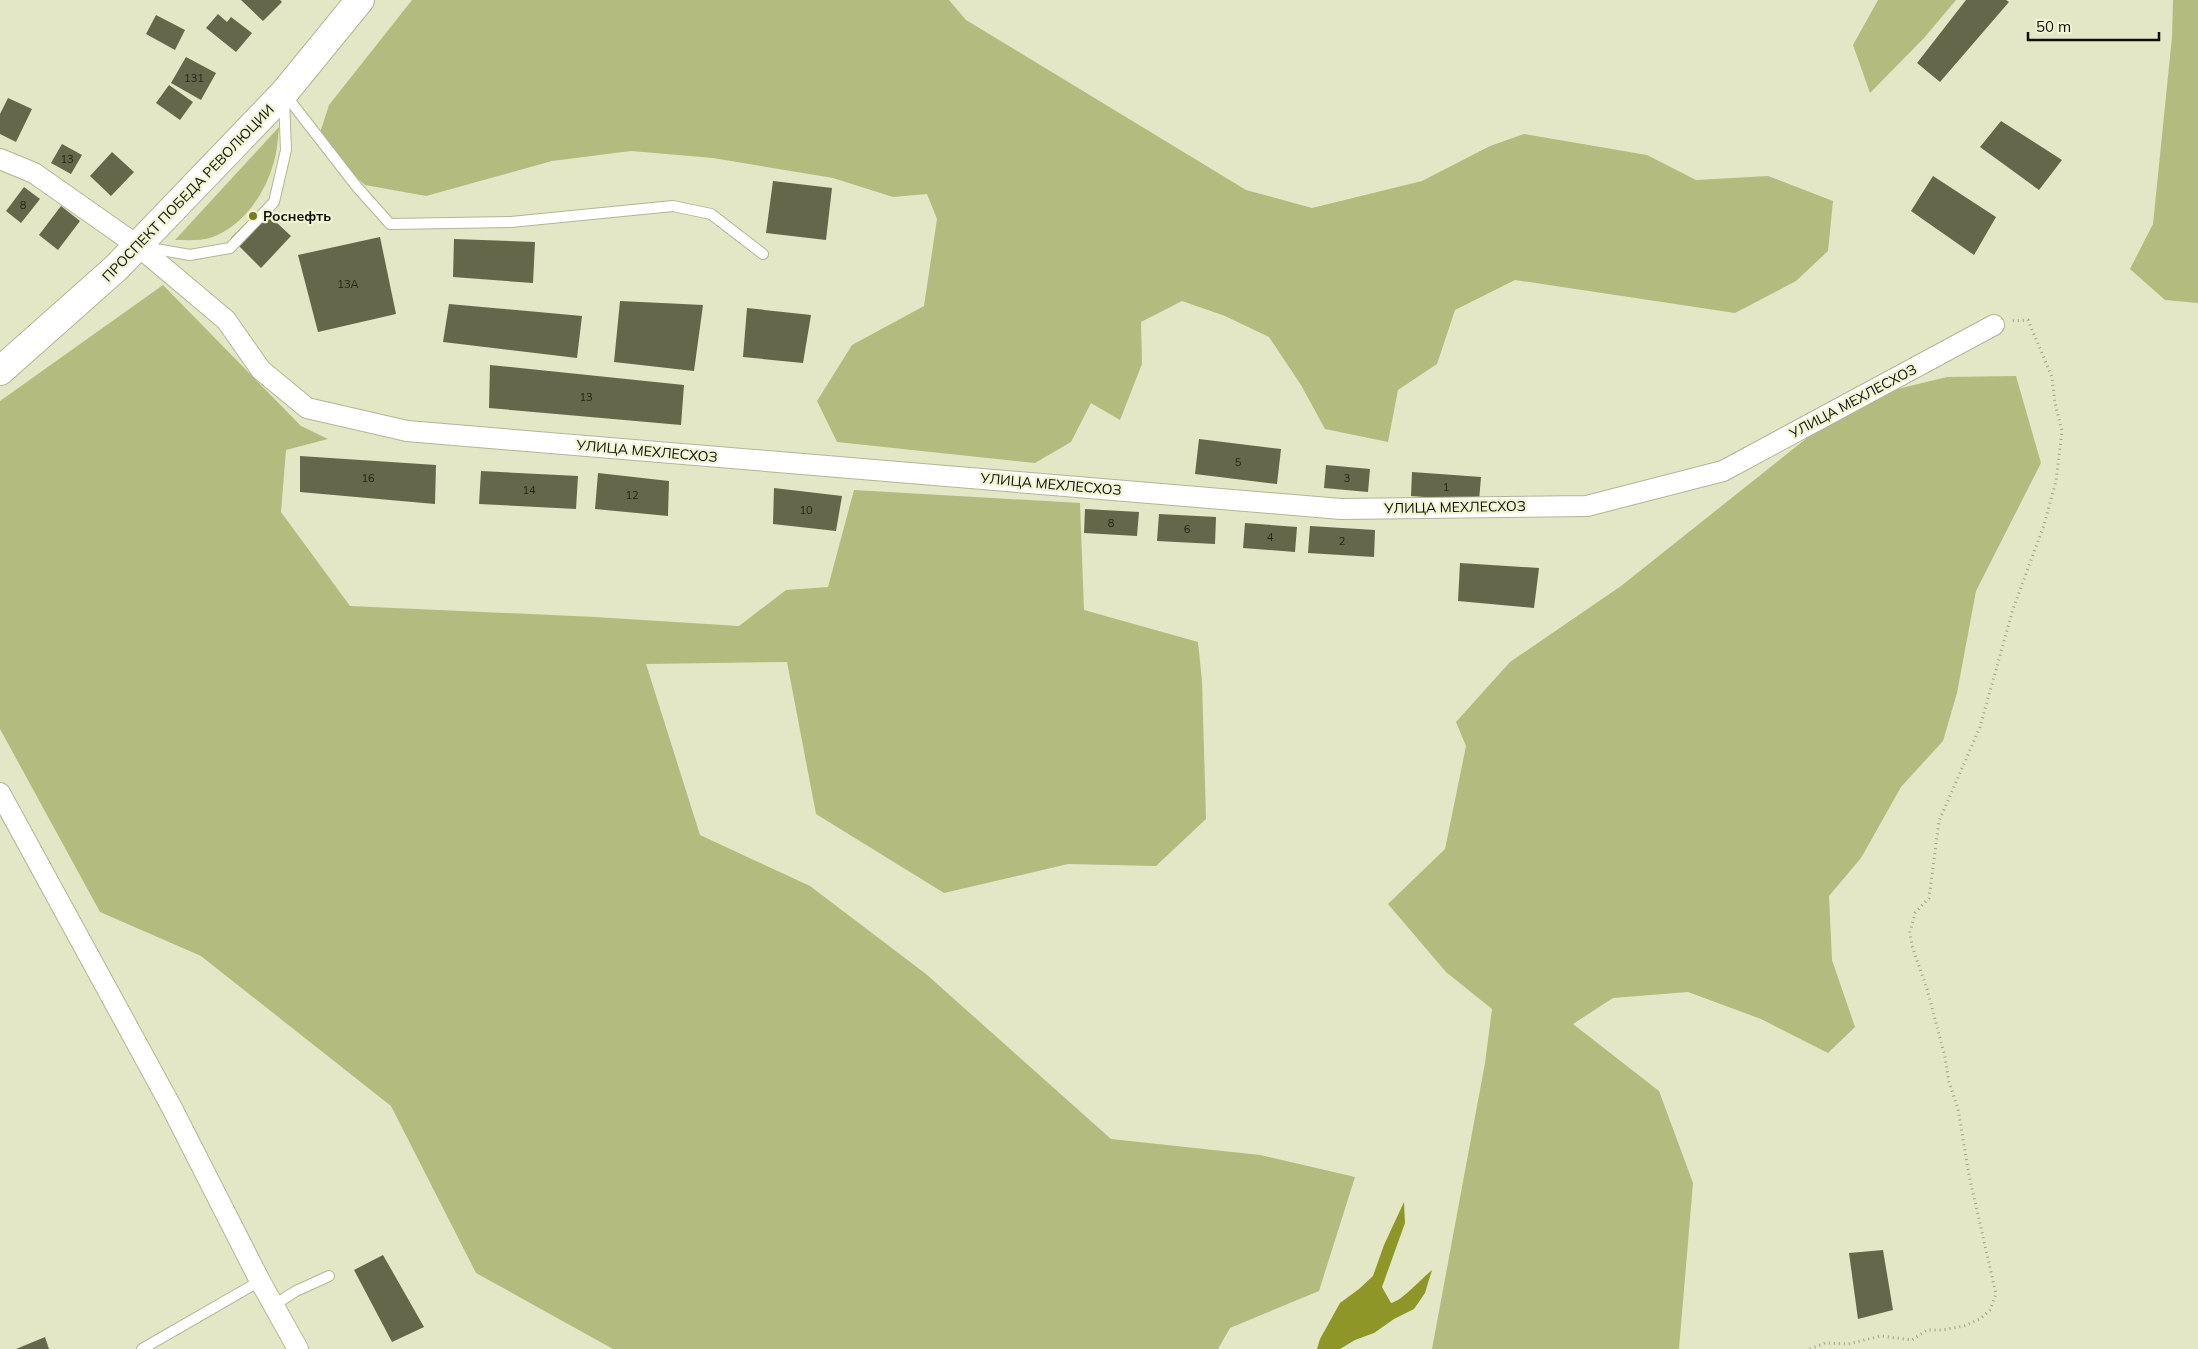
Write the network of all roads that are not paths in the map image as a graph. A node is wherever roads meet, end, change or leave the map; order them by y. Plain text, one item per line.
1 (360, 0) edge
2 (284, 93) junction
3 (0, 159) edge
4 (138, 246) junction
5 (763, 254) dead end
6 (1994, 325) road end
7 (0, 371) edge
8 (0, 793) edge
9 (329, 1276) dead end
10 (260, 1281) junction
11 (274, 1305) junction
12 (142, 1349) edge
13 (298, 1349) edge

1 - 2 main road, ПРОСПЕКТ ПОБЕДА РЕВОЛЮЦИИ
2 - 4 main road, ПРОСПЕКТ ПОБЕДА РЕВОЛЮЦИИ
2 - 4 lane
2 - 5 lane
3 - 4 street, УЛИЦА МЕХЛЕСХОЗ
4 - 6 street, УЛИЦА МЕХЛЕСХОЗ
4 - 7 main road, ПРОСПЕКТ ПОБЕДА РЕВОЛЮЦИИ
8 - 10 street
9 - 11 lane
10 - 11 street
10 - 12 lane
11 - 13 street

